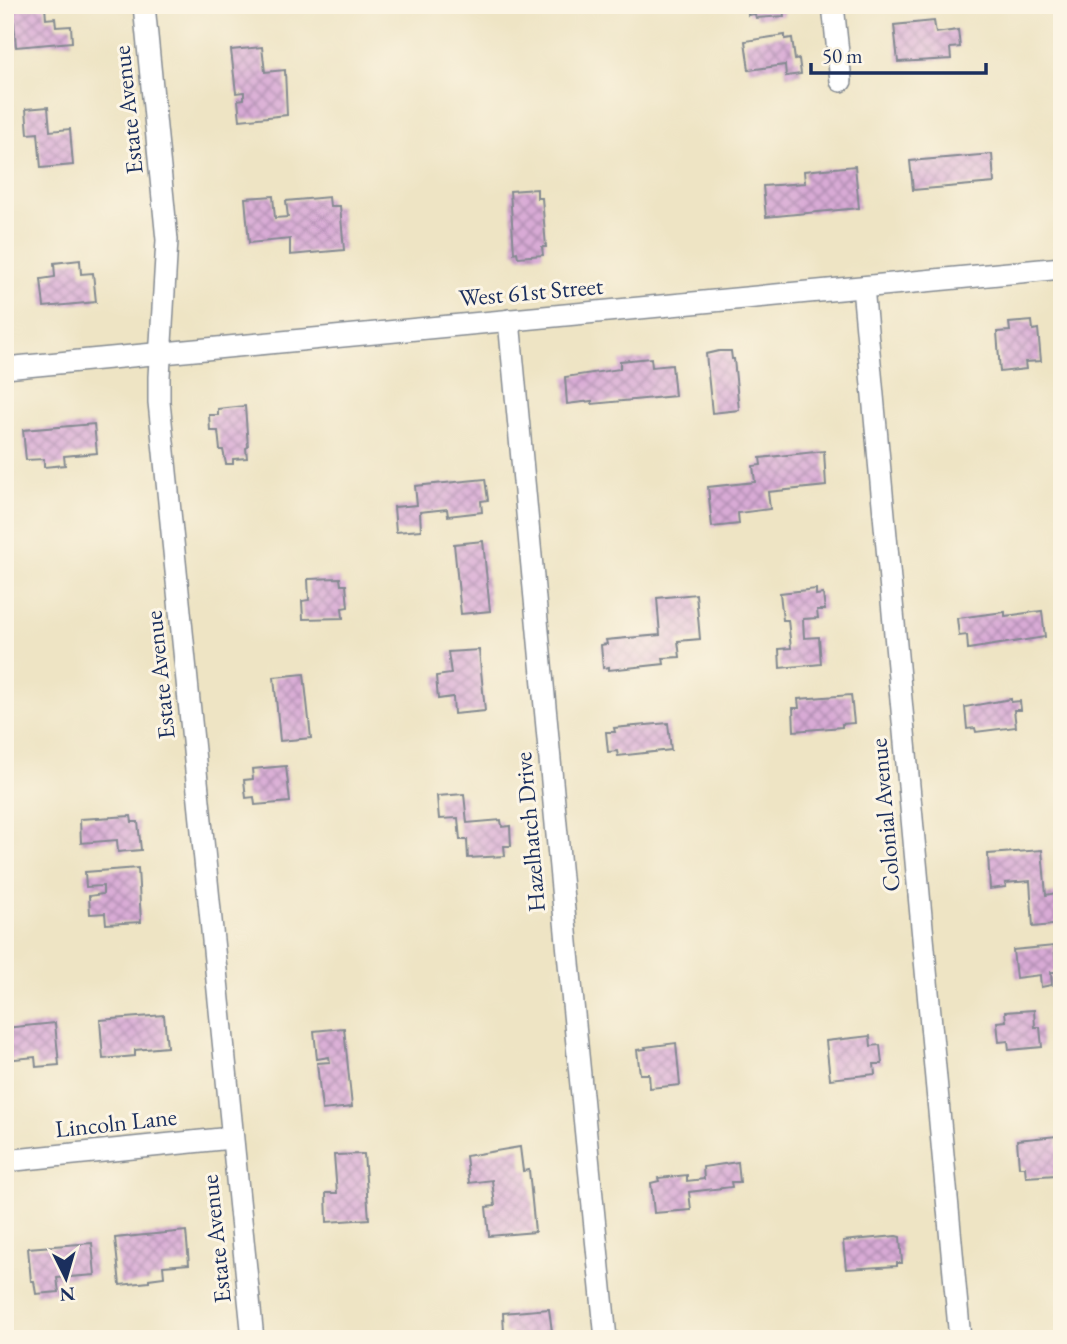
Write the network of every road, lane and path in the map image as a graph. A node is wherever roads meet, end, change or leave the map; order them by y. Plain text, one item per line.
1 (144, 5) edge
2 (833, 5) edge
3 (841, 81) dead end
4 (1062, 268) edge
5 (863, 287) junction
6 (509, 320) junction
7 (161, 352) junction
8 (5, 368) edge
9 (231, 1138) junction
10 (5, 1161) edge
11 (253, 1339) edge
12 (606, 1339) edge
13 (960, 1339) edge

1 - 7 street, Estate Avenue
2 - 3 street
4 - 5 street, West 61st Street
5 - 6 street, West 61st Street
5 - 13 street, Colonial Avenue
6 - 7 street, West 61st Street
6 - 12 street, Hazelhatch Drive
7 - 8 street, West 61st Street
7 - 9 street, Estate Avenue
9 - 10 street, Lincoln Lane
9 - 11 street, Estate Avenue

